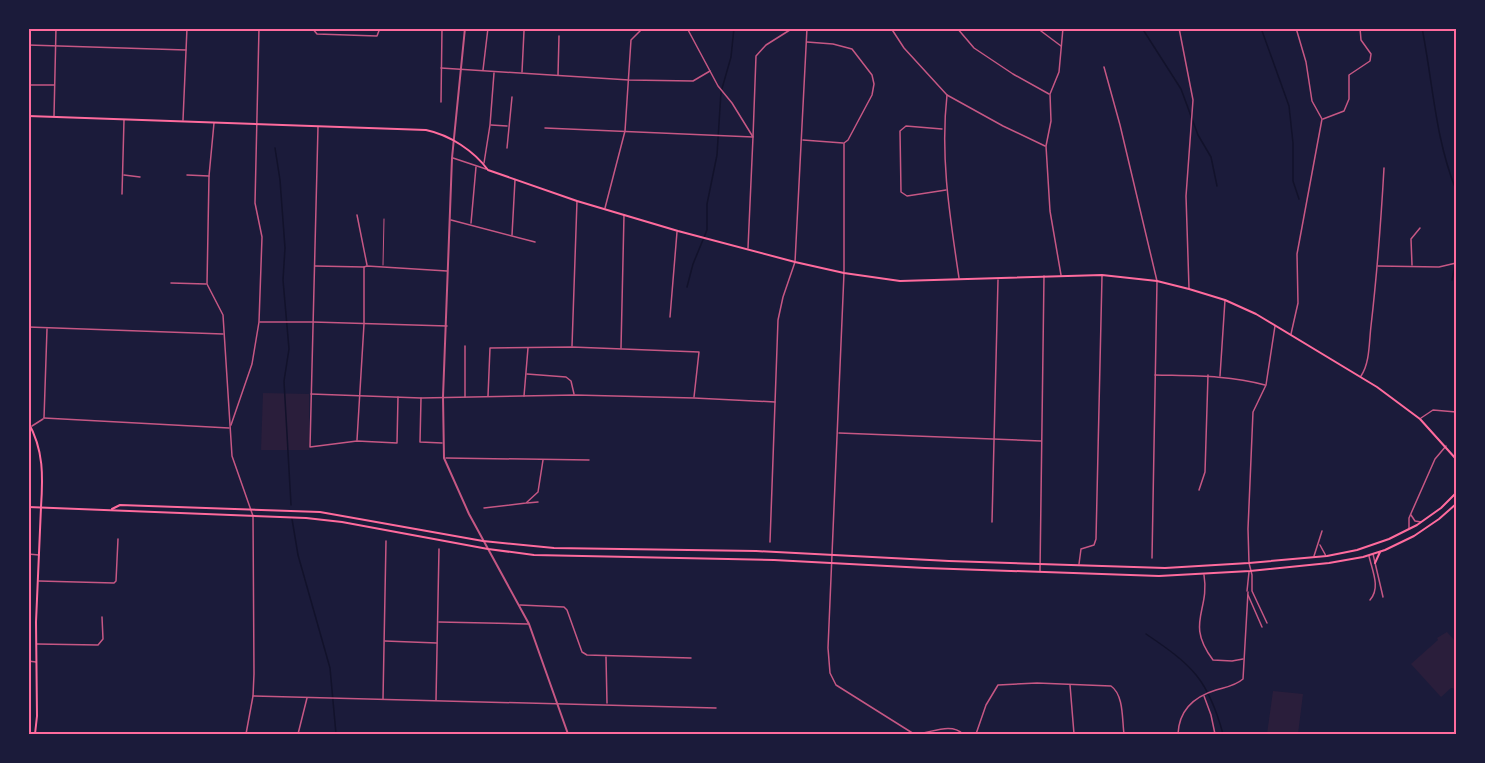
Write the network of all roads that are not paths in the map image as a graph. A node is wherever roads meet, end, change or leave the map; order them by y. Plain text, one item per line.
1 (56, 28) edge
2 (187, 28) edge
3 (259, 28) edge
4 (312, 28) edge
5 (442, 28) edge
6 (465, 28) edge
7 (488, 28) edge
8 (643, 28) edge
9 (687, 28) edge
10 (793, 28) edge
11 (807, 28) edge
12 (891, 28) edge
13 (957, 28) edge
14 (1037, 28) edge
15 (1063, 28) edge
16 (1179, 28) edge
17 (1296, 28) edge
18 (1360, 28) edge
19 (380, 30) edge
20 (524, 31) dead end
21 (559, 36) dead end
22 (807, 42) junction
23 (28, 45) edge
24 (56, 46) junction
25 (1061, 46) junction
26 (186, 50) junction
27 (1104, 67) dead end
28 (441, 68) junction
29 (460, 70) junction
30 (483, 71) junction
31 (710, 71) junction
32 (494, 72) junction
33 (521, 73) junction
34 (558, 75) junction
35 (629, 80) junction
36 (28, 85) edge
37 (54, 85) junction
38 (1050, 94) junction
39 (947, 95) junction
40 (512, 97) dead end
41 (441, 102) dead end
42 (28, 116) edge
43 (54, 117) junction
44 (124, 118) junction
45 (1322, 119) junction
46 (183, 120) junction
47 (214, 122) junction
48 (257, 123) junction
49 (490, 125) junction
50 (318, 126) junction
51 (509, 126) junction
52 (545, 128) dead end
53 (943, 129) junction
54 (625, 131) junction
55 (753, 137) junction
56 (454, 140) junction
57 (802, 140) junction
58 (844, 143) junction
59 (1046, 146) junction
60 (507, 148) dead end
61 (452, 158) junction
62 (484, 164) junction
63 (476, 167) junction
64 (1384, 168) dead end
65 (488, 170) junction
66 (123, 175) junction
67 (187, 175) dead end
68 (209, 176) junction
69 (140, 177) dead end
70 (515, 179) junction
71 (946, 190) junction
72 (122, 194) dead end
73 (577, 201) junction
74 (605, 208) junction
75 (357, 215) dead end
76 (624, 215) junction
77 (384, 219) dead end
78 (451, 220) junction
79 (471, 224) junction
80 (1420, 228) dead end
81 (678, 231) junction
82 (512, 236) junction
83 (535, 242) dead end
84 (748, 249) junction
85 (795, 262) junction
86 (1456, 263) edge
87 (314, 266) junction
88 (1377, 266) junction
89 (1412, 266) junction
90 (366, 267) junction
91 (383, 267) junction
92 (449, 271) junction
93 (844, 273) junction
94 (1061, 275) junction
95 (1102, 275) junction
96 (1044, 276) junction
97 (999, 277) junction
98 (959, 279) junction
99 (1157, 281) junction
100 (171, 283) dead end
101 (207, 284) junction
102 (1190, 289) junction
103 (1225, 300) junction
104 (670, 317) dead end
105 (259, 322) junction
106 (313, 322) junction
107 (364, 324) junction
108 (1275, 324) junction
109 (447, 326) junction
110 (28, 327) edge
111 (47, 328) junction
112 (224, 334) junction
113 (1291, 335) junction
114 (465, 346) dead end
115 (528, 347) junction
116 (572, 347) junction
117 (621, 349) junction
118 (528, 374) junction
119 (1155, 375) junction
120 (1208, 375) junction
121 (1220, 377) junction
122 (1360, 377) junction
123 (1266, 386) junction
124 (311, 394) junction
125 (361, 395) junction
126 (574, 395) junction
127 (488, 396) junction
128 (524, 396) junction
129 (398, 397) junction
130 (443, 397) junction
131 (465, 397) junction
132 (421, 398) junction
133 (694, 398) junction
134 (775, 402) junction
135 (1456, 412) edge
136 (44, 418) junction
137 (1420, 419) junction
138 (28, 422) edge
139 (31, 427) junction
140 (230, 428) junction
141 (838, 433) junction
142 (995, 439) junction
143 (357, 441) junction
144 (1042, 441) junction
145 (443, 443) junction
146 (1446, 446) junction
147 (1456, 457) edge
148 (444, 458) junction
149 (543, 460) junction
150 (589, 460) dead end
151 (1199, 490) dead end
152 (538, 492) junction
153 (1456, 493) edge
154 (532, 497) junction
155 (538, 502) junction
156 (526, 503) junction
157 (1456, 504) edge
158 (28, 507) edge
159 (41, 507) junction
160 (251, 508) junction
161 (484, 508) dead end
162 (112, 509) junction
163 (1411, 514) junction
164 (253, 516) junction
165 (992, 522) dead end
166 (1421, 522) junction
167 (1408, 530) junction
168 (1322, 531) dead end
169 (118, 539) dead end
170 (386, 541) dead end
171 (483, 541) junction
172 (770, 542) dead end
173 (1319, 545) junction
174 (439, 549) dead end
175 (489, 549) junction
176 (700, 550) junction
177 (1380, 551) junction
178 (28, 554) edge
179 (39, 555) junction
180 (833, 555) junction
181 (1370, 555) junction
182 (1326, 556) junction
183 (1314, 557) junction
184 (699, 558) junction
185 (1152, 558) dead end
186 (833, 563) junction
187 (1249, 563) junction
188 (1375, 563) junction
189 (1040, 564) junction
190 (1079, 565) junction
191 (1250, 571) junction
192 (1040, 572) junction
193 (1204, 575) junction
194 (38, 580) junction
195 (1248, 592) junction
196 (1383, 597) dead end
197 (1370, 600) dead end
198 (520, 605) junction
199 (102, 616) dead end
200 (439, 622) junction
201 (1267, 623) dead end
202 (529, 624) junction
203 (1262, 627) dead end
204 (384, 641) junction
205 (438, 643) junction
206 (36, 644) junction
207 (606, 656) junction
208 (691, 658) dead end
209 (1244, 659) junction
210 (28, 661) edge
211 (37, 662) junction
212 (1070, 684) junction
213 (1203, 695) junction
214 (253, 696) junction
215 (308, 698) junction
216 (383, 700) junction
217 (436, 701) junction
218 (557, 704) junction
219 (607, 704) junction
220 (716, 708) dead end
221 (35, 735) edge
222 (246, 735) edge
223 (298, 735) edge
224 (568, 735) edge
225 (915, 735) edge
226 (963, 735) edge
227 (976, 735) edge
228 (1074, 735) edge
229 (1124, 735) edge
230 (1178, 735) edge
231 (1215, 735) edge

1 - 24 street
2 - 26 street
3 - 48 street
4 - 19 street
5 - 28 street
6 - 29 street
7 - 30 street
8 - 35 street
9 - 31 street
10 - 55 street
11 - 22 street
12 - 39 street
13 - 38 street
14 - 25 street
15 - 25 street
16 - 102 street
17 - 45 street
18 - 45 street
20 - 33 street
21 - 34 street
22 - 57 street
22 - 58 street
23 - 24 street
24 - 26 street
24 - 37 street
25 - 38 street
26 - 46 street
27 - 99 street
28 - 29 street
28 - 41 street
29 - 30 street
29 - 56 street
30 - 32 street
31 - 35 street
31 - 55 street
32 - 33 street
32 - 49 street
33 - 34 street
34 - 35 street
35 - 54 street
36 - 37 street
37 - 43 street
38 - 59 street
39 - 53 street
39 - 59 street
40 - 51 street
42 - 43 main road
43 - 44 main road
44 - 46 main road
44 - 66 street
45 - 113 street
46 - 47 main road
47 - 48 main road
47 - 68 street
48 - 50 main road
48 - 105 street
49 - 51 street
49 - 62 street
50 - 56 main road
50 - 87 street
51 - 60 street
52 - 54 street
53 - 71 street
53 - 71 street
54 - 55 street
54 - 74 street
55 - 84 street
56 - 61 street
56 - 62 main road
57 - 58 street
57 - 85 street
58 - 93 street
59 - 94 street
61 - 63 street
61 - 78 street
62 - 65 main road
63 - 65 street
63 - 79 street
64 - 88 street
65 - 70 main road
66 - 69 street
66 - 72 street
67 - 68 street
68 - 101 street
70 - 73 main road
70 - 82 street
71 - 98 street
73 - 74 main road
73 - 116 street
74 - 76 main road
75 - 90 street
76 - 81 main road
76 - 117 street
77 - 91 lane
78 - 79 street
78 - 92 street
79 - 82 street
80 - 89 street
81 - 84 main road
81 - 104 street
82 - 83 street
84 - 85 main road
85 - 93 main road
85 - 134 street
86 - 89 street
87 - 90 street
87 - 106 street
88 - 89 street
88 - 122 street
90 - 91 street
90 - 107 street
91 - 92 street
92 - 109 street
93 - 98 main road
93 - 141 street
94 - 95 main road
94 - 96 main road
95 - 99 main road
95 - 190 street
96 - 97 main road
96 - 144 street
97 - 98 main road
97 - 142 street
99 - 102 main road
99 - 119 street
100 - 101 street
101 - 112 street
102 - 103 main road
103 - 108 main road
103 - 121 street
105 - 106 street
105 - 140 street
106 - 107 street
106 - 124 street
107 - 109 street
107 - 125 street
108 - 113 main road
108 - 123 street
109 - 130 street
110 - 111 street
111 - 112 street
111 - 136 street
112 - 140 street
113 - 122 main road
114 - 131 street
115 - 116 street
115 - 118 street
115 - 127 street
116 - 117 street
117 - 133 street
118 - 126 street
118 - 128 street
119 - 120 street
119 - 185 street
120 - 121 street
120 - 151 street
121 - 123 street
122 - 137 main road
123 - 187 street
124 - 125 street
124 - 143 street
125 - 129 street
125 - 143 street
126 - 128 street
126 - 133 street
127 - 128 street
127 - 131 street
129 - 132 street
129 - 143 street
130 - 131 street
130 - 132 street
130 - 145 street
132 - 145 street
133 - 134 street
134 - 172 street
135 - 137 street
136 - 139 street
136 - 140 street
137 - 146 main road
138 - 139 main road
139 - 159 main road
140 - 160 street
141 - 142 street
141 - 180 street
142 - 144 street
142 - 165 street
144 - 189 street
145 - 148 street
146 - 147 main road
146 - 163 street
148 - 149 street
148 - 171 street
149 - 150 street
149 - 152 street
152 - 154 street
152 - 155 street
153 - 166 main road
154 - 155 street
154 - 156 street
155 - 156 street
156 - 161 street
157 - 177 main road
158 - 159 main road
159 - 162 main road
159 - 179 main road
160 - 162 main road
160 - 164 street
160 - 171 main road
162 - 164 main road
163 - 166 street
163 - 167 street
164 - 175 main road
164 - 214 street
166 - 167 main road
167 - 182 main road
168 - 173 street
169 - 194 street
170 - 204 street
171 - 175 street
171 - 176 main road
173 - 182 street
173 - 183 street
174 - 200 street
175 - 184 main road
175 - 198 street
176 - 180 main road
176 - 184 main road
177 - 181 main road
177 - 188 main road
178 - 179 street
179 - 194 main road
180 - 186 street
180 - 189 main road
181 - 188 street
181 - 191 main road
181 - 197 street
182 - 183 main road
183 - 187 main road
184 - 186 main road
186 - 192 main road
186 - 225 street
187 - 190 main road
187 - 191 street
188 - 196 street
189 - 190 main road
189 - 192 street
191 - 193 main road
191 - 195 street
191 - 201 street
192 - 193 main road
193 - 209 street
194 - 206 main road
195 - 203 street
195 - 209 street
198 - 202 street
198 - 207 street
199 - 206 street
200 - 202 street
200 - 205 street
202 - 218 street
204 - 205 street
204 - 216 street
205 - 217 street
206 - 211 main road
207 - 208 street
207 - 219 street
209 - 213 street
210 - 211 street
211 - 221 main road
212 - 227 street
212 - 228 street
212 - 229 street
213 - 230 street
213 - 231 street
214 - 215 street
214 - 222 street
215 - 216 street
215 - 223 street
216 - 217 street
217 - 218 street
218 - 219 street
218 - 224 street
219 - 220 street
225 - 226 street

